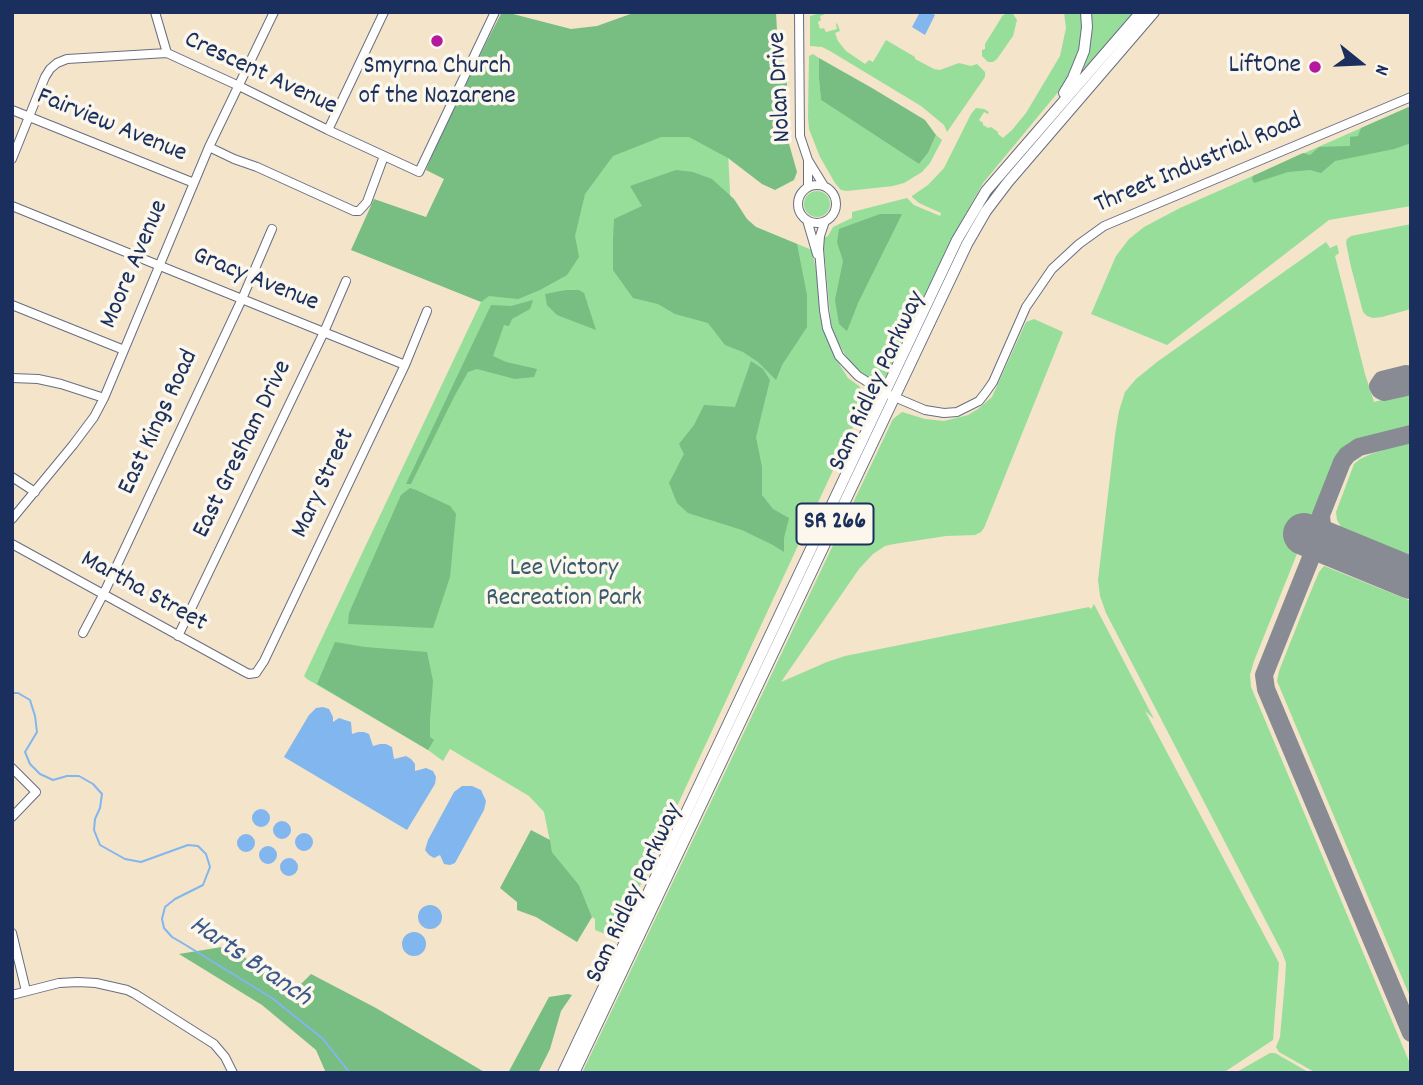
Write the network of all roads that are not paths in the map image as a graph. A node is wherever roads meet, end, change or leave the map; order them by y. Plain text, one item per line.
1 (155, 12) edge
2 (274, 12) edge
3 (384, 12) edge
4 (495, 12) edge
5 (799, 12) edge
6 (1086, 12) edge
7 (1141, 12) edge
8 (1154, 12) edge
9 (167, 53) junction
10 (239, 86) junction
11 (1411, 97) edge
12 (12, 110) edge
13 (30, 117) junction
14 (1042, 125) junction
15 (328, 130) junction
16 (209, 147) junction
17 (384, 156) junction
18 (12, 159) edge
19 (808, 160) junction
20 (194, 183) junction
21 (824, 186) junction
22 (808, 187) junction
23 (12, 206) edge
24 (807, 220) junction
25 (825, 220) junction
26 (272, 229) dead end
27 (820, 263) junction
28 (159, 265) junction
29 (345, 281) dead end
30 (242, 299) junction
31 (12, 305) edge
32 (427, 311) dead end
33 (324, 332) junction
34 (124, 350) junction
35 (405, 365) junction
36 (12, 378) edge
37 (890, 395) junction
38 (104, 398) junction
39 (12, 477) edge
40 (35, 492) junction
41 (12, 519) edge
42 (12, 544) edge
43 (103, 594) junction
44 (83, 633) dead end
45 (178, 636) junction
46 (256, 673) joint
47 (12, 768) edge
48 (12, 817) edge
49 (12, 933) edge
50 (26, 991) junction
51 (12, 995) edge
52 (233, 1073) edge
53 (563, 1073) edge
54 (575, 1073) edge

1 - 9 street
2 - 10 street, Moore Avenue
3 - 15 street
4 - 17 street, Crescent Avenue
5 - 19 street, Nolan Drive
6 - 14 main road
7 - 14 main road, Sam Ridley Parkway / SR 266
8 - 37 main road, Sam Ridley Parkway / SR 266
9 - 10 street, Crescent Avenue
9 - 13 street, Crescent Avenue
10 - 15 street, Crescent Avenue
10 - 16 street, Moore Avenue
11 - 37 street, Threet Industrial Road
12 - 13 street, Fairview Avenue
13 - 18 street, Crescent Avenue
13 - 20 street, Fairview Avenue
14 - 37 main road, Sam Ridley Parkway / SR 266
15 - 17 street, Crescent Avenue
16 - 17 street
16 - 20 street, Moore Avenue
19 - 21 street, Nolan Drive
19 - 22 street, Nolan Drive
20 - 28 street, Moore Avenue
21 - 22 street
21 - 25 street
22 - 24 street
23 - 28 street, Gracy Avenue
24 - 25 street
24 - 27 street
25 - 27 street
26 - 30 street, East Kings Road
27 - 37 street
28 - 30 street, Gracy Avenue
28 - 34 street, Moore Avenue
29 - 33 street, East Gresham Drive
30 - 33 street, Gracy Avenue
30 - 43 street, East Kings Road
31 - 34 street
32 - 35 street, Mary Street
33 - 35 street, Gracy Avenue
33 - 45 street, East Gresham Drive
34 - 38 street, Moore Avenue
35 - 46 street, Mary Street
36 - 38 street
37 - 53 main road, Sam Ridley Parkway / SR 266
37 - 54 main road, Sam Ridley Parkway / SR 266
38 - 40 street, Moore Avenue
39 - 40 street
40 - 41 street, Moore Avenue
42 - 43 street, Martha Street
43 - 44 street, East Kings Road
43 - 45 street, Martha Street
45 - 46 street, Martha Street
47 - 48 street
49 - 50 street
50 - 51 street
50 - 52 street

